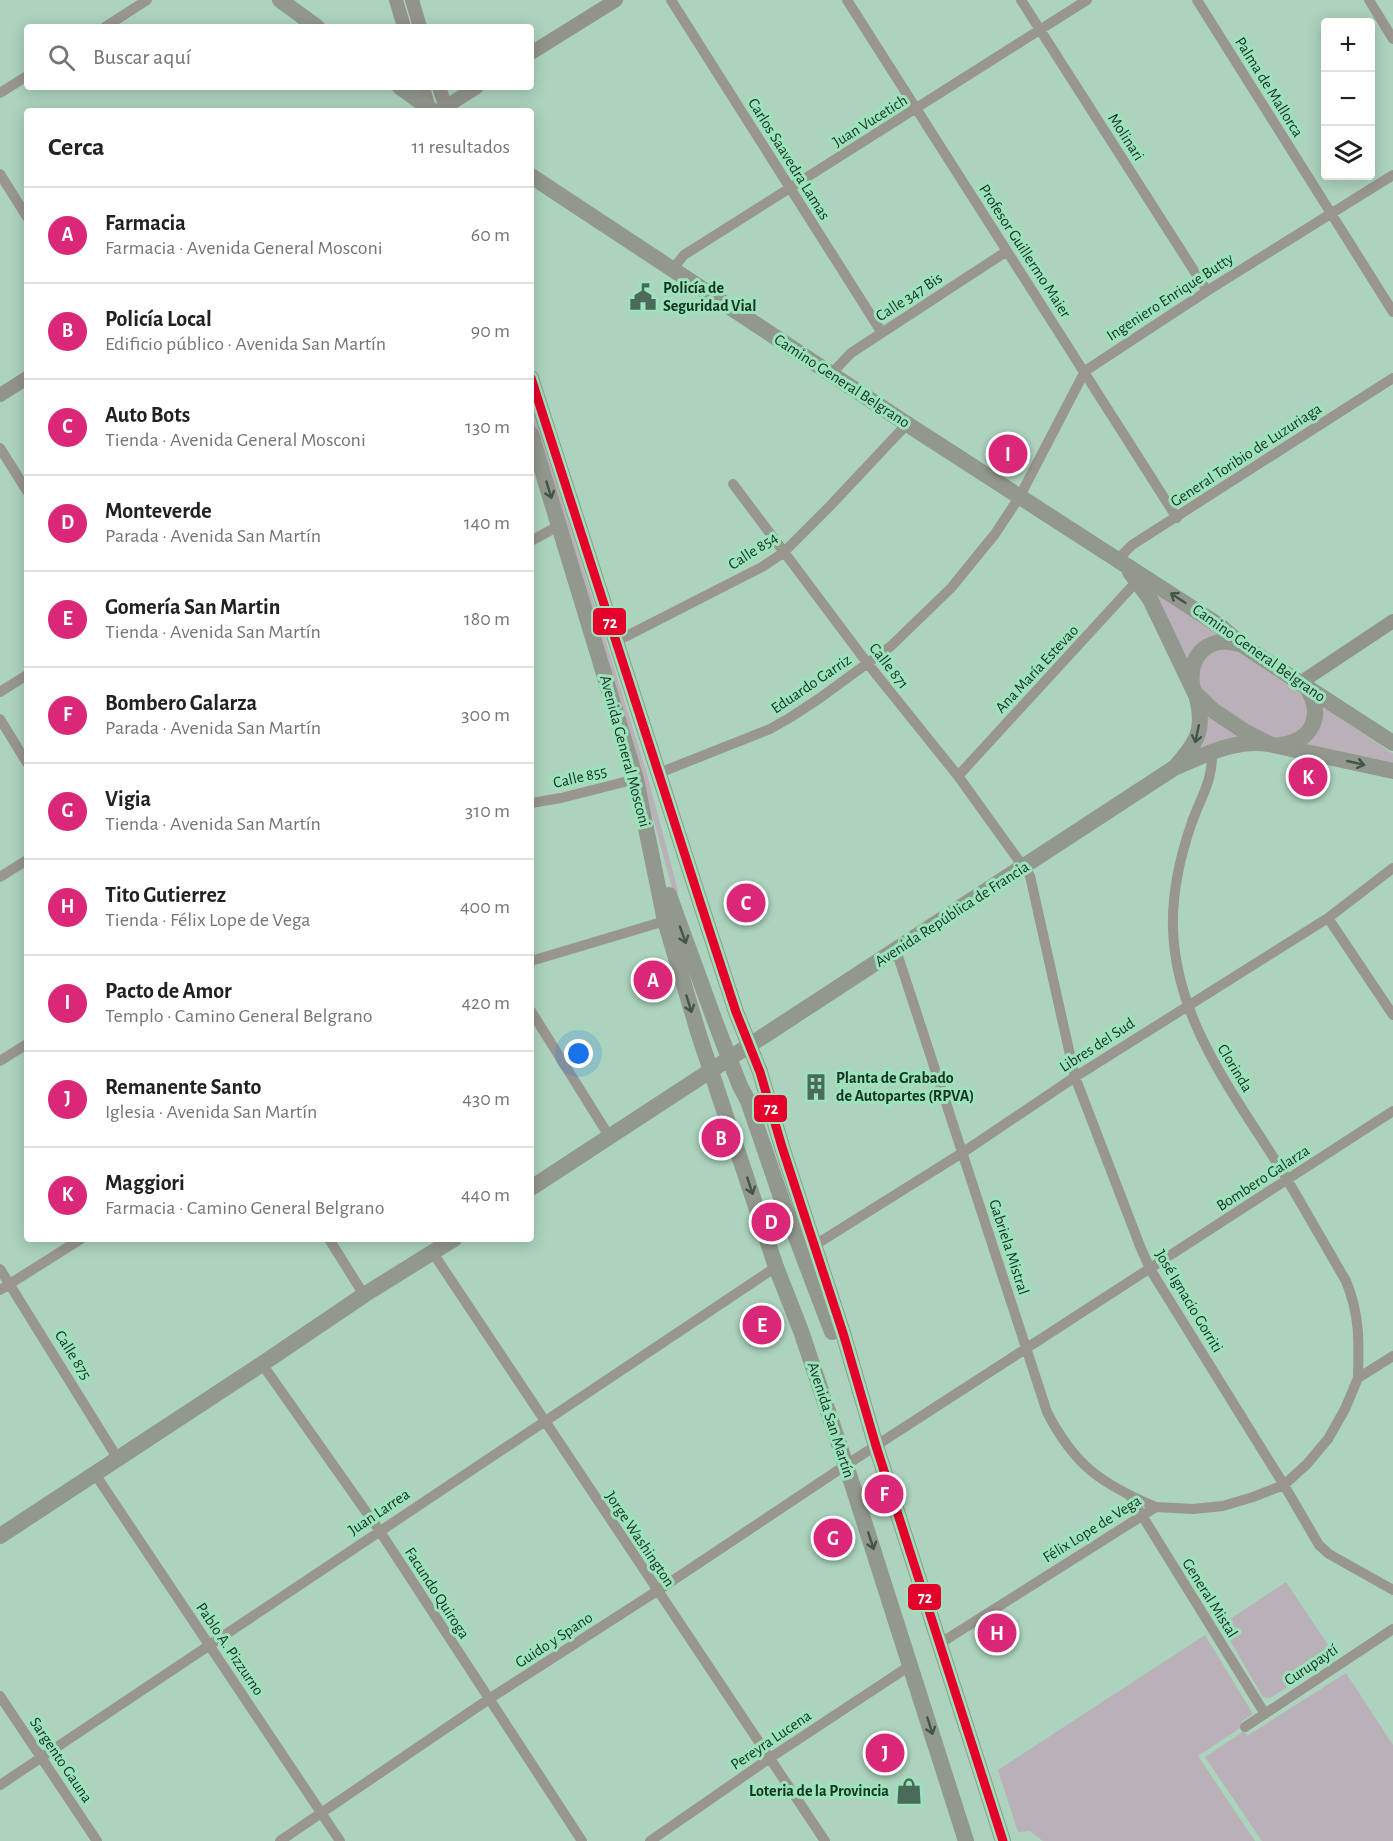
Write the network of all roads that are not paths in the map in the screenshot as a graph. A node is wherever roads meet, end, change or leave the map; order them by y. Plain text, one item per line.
1 (147, 0) edge
2 (280, 0) edge
3 (396, 0) edge
4 (412, 0) edge
5 (616, 0) edge
6 (671, 0) edge
7 (848, 0) edge
8 (1022, 0) edge
9 (1087, 0) edge
10 (1197, 0) edge
11 (1369, 0) edge
12 (110, 24) edge
13 (313, 24) edge
14 (403, 24) edge
15 (419, 24) edge
16 (1040, 30) junction
17 (1393, 39) edge
18 (534, 51) edge
19 (24, 78) edge
20 (405, 90) edge
21 (425, 90) edge
22 (439, 90) edge
23 (472, 90) edge
24 (0, 93) edge
25 (434, 108) edge
26 (436, 108) edge
27 (437, 108) edge
28 (440, 108) edge
29 (917, 109) junction
30 (0, 174) edge
31 (1393, 175) edge
32 (534, 178) edge
33 (790, 189) junction
34 (24, 212) edge
35 (1330, 214) junction
36 (1007, 251) junction
37 (672, 270) junction
38 (1207, 291) junction
39 (1393, 312) edge
40 (882, 333) junction
41 (1084, 371) junction
42 (831, 374) junction
43 (1393, 378) edge
44 (24, 380) edge
45 (534, 387) edge
46 (0, 395) edge
47 (907, 424) junction
48 (534, 443) edge
49 (0, 448) edge
50 (733, 484) dead end
51 (24, 486) edge
52 (1020, 496) junction
53 (1177, 518) junction
54 (560, 525) junction
55 (534, 539) edge
56 (783, 553) junction
57 (1121, 562) junction
58 (1137, 581) junction
59 (1393, 621) edge
60 (615, 642) junction
61 (1242, 645) junction
62 (868, 664) junction
63 (24, 677) edge
64 (1303, 685) junction
65 (1194, 689) junction
66 (0, 692) edge
67 (0, 719) edge
68 (1393, 743) edge
69 (1274, 745) junction
70 (1212, 752) junction
71 (24, 758) edge
72 (1174, 768) junction
73 (1393, 771) edge
74 (659, 773) junction
75 (958, 776) junction
76 (636, 779) junction
77 (534, 802) edge
78 (24, 862) edge
79 (1024, 867) junction
80 (1393, 868) edge
81 (0, 878) edge
82 (1328, 918) junction
83 (665, 921) junction
84 (896, 950) junction
85 (534, 960) edge
86 (1187, 1006) junction
87 (1393, 1015) edge
88 (534, 1016) edge
89 (24, 1046) edge
90 (750, 1046) junction
91 (730, 1058) junction
92 (0, 1061) edge
93 (711, 1070) junction
94 (1075, 1077) junction
95 (1393, 1111) edge
96 (609, 1136) junction
97 (962, 1153) junction
98 (1287, 1180) junction
99 (534, 1186) edge
100 (76, 1242) edge
101 (331, 1242) edge
102 (450, 1242) edge
103 (815, 1245) junction
104 (433, 1253) junction
105 (776, 1267) junction
106 (0, 1269) edge
107 (1150, 1269) junction
108 (5, 1287) edge
109 (364, 1295) junction
110 (1026, 1350) junction
111 (1393, 1356) edge
112 (262, 1364) junction
113 (1358, 1378) junction
114 (869, 1420) junction
115 (543, 1421) junction
116 (876, 1446) junction
117 (118, 1459) junction
118 (846, 1465) junction
119 (95, 1474) junction
120 (1284, 1485) junction
121 (1130, 1496) junction
122 (1156, 1507) junction
123 (1141, 1516) junction
124 (379, 1530) junction
125 (0, 1536) edge
126 (1393, 1590) edge
127 (657, 1591) junction
128 (1393, 1629) edge
129 (939, 1644) junction
130 (209, 1645) junction
131 (911, 1665) junction
132 (0, 1696) edge
133 (489, 1699) junction
134 (1265, 1714) junction
135 (1245, 1727) dead end
136 (41, 1758) junction
137 (770, 1758) junction
138 (0, 1785) edge
139 (322, 1814) junction
140 (97, 1841) edge
141 (279, 1841) edge
142 (340, 1841) edge
143 (582, 1841) edge
144 (650, 1841) edge
145 (825, 1841) edge
146 (966, 1841) edge
147 (1003, 1841) edge

1 - 12 street
2 - 13 main road
3 - 14 main road
4 - 15 main road
5 - 18 main road
6 - 33 street, Carlos Saavedra Lamas
7 - 29 street, Profesor Guillermo Maier
8 - 16 street, Molinari
9 - 16 street, Juan Vucetich
10 - 35 street, Palma de Mallorca
11 - 17 street
16 - 29 street, Juan Vucetich
16 - 38 street, Molinari
19 - 24 street
20 - 25 main road
21 - 26 main road
22 - 27 main road
23 - 28 main road
29 - 33 street, Juan Vucetich
29 - 36 street, Profesor Guillermo Maier
30 - 34 street
31 - 35 street, Ingeniero Enrique Butty
32 - 37 main road, Camino General Belgrano
33 - 37 street, Juan Vucetich
33 - 40 street, Carlos Saavedra Lamas
35 - 38 street, Ingeniero Enrique Butty
35 - 39 street, Palma de Mallorca
36 - 40 street, Calle 347 Bis
36 - 41 street, Profesor Guillermo Maier
37 - 42 main road, Camino General Belgrano
38 - 41 street, Ingeniero Enrique Butty
40 - 42 street, Calle 347 Bis
41 - 52 street, Ingeniero Enrique Butty
41 - 53 street, Profesor Guillermo Maier
42 - 47 main road, Camino General Belgrano
43 - 53 street, General Toribio de Luzuriaga
44 - 46 main road
45 - 60 main road, Avenida General Mosconi
47 - 52 main road, Camino General Belgrano
47 - 56 street, Calle 854
48 -> 54 main road, Avenida General Mosconi
49 - 51 street
50 - 56 street, Calle 871
52 - 57 main road, Camino General Belgrano
52 - 62 street, Eduardo Garriz
53 - 57 street, General Toribio de Luzuriaga
54 - 55 street
54 - 76 main road, Avenida General Mosconi
56 - 60 street, Calle 854
56 - 62 street, Calle 871
57 - 58 main road, Camino General Belgrano
61 -> 57 main road, Camino General Belgrano
58 - 65 main road, Camino General Belgrano
58 - 75 street, Ana María Estevao
59 - 64 main road
60 - 74 main road, Avenida General Mosconi
61 - 64 main road, Camino General Belgrano
61 - 65 main road
62 - 74 street, Eduardo Garriz
62 - 75 street, Calle 871
63 - 66 street
64 - 68 main road, Camino General Belgrano
64 - 69 main road
65 - 69 main road, Camino General Belgrano
65 -> 72 main road, Avenida República de Francia
67 - 71 street
69 - 70 main road, Avenida República de Francia
69 -> 73 main road, Camino General Belgrano
70 - 72 main road, Avenida República de Francia
70 - 86 street, Clorinda
72 - 79 main road, Avenida República de Francia
74 - 90 main road, Avenida General Mosconi
75 - 79 street, Calle 871
76 - 77 street, Calle 855
76 - 83 main road, Avenida General Mosconi
76 -> 91 main road
78 - 81 street
79 - 84 main road, Avenida República de Francia
79 - 94 street, José Ignacio Gorriti
80 - 82 street, Libres del Sud
82 - 86 street, Libres del Sud
82 - 87 street
83 - 85 street
83 -> 93 main road, Avenida General Mosconi
84 - 90 main road, Avenida República de Francia
84 - 97 street, Gabriela Mistral
86 - 94 street, Libres del Sud
86 - 98 street, Clorinda
88 - 96 street
89 - 92 street
90 - 91 main road, Avenida República de Francia
90 - 103 main road
91 - 93 main road, Avenida República de Francia
91 - 114 main road
93 - 96 main road, Avenida República de Francia
93 -> 105 main road, Avenida San Martín
94 - 97 street, Libres del Sud
94 - 107 street, José Ignacio Gorriti
95 - 98 street, Bombero Galarza
96 - 99 main road, Avenida República de Francia
97 - 103 street, Libres del Sud
97 - 110 street, Gabriela Mistral
98 - 107 street, Bombero Galarza
98 - 113 street, Clorinda
100 - 108 street
101 - 109 street
102 - 104 main road
103 - 114 main road
104 - 109 main road
104 - 115 street, Jorge Washington
105 - 115 street, Juan Larrea
105 - 118 main road, Avenida San Martín
106 - 108 street, Calle 875
107 - 110 street, Bombero Galarza
107 - 120 street, José Ignacio Gorriti
108 - 117 street, Calle 875
109 - 112 main road
110 - 116 street, Bombero Galarza
110 - 121 street, Gabriela Mistral
111 - 113 street
112 - 117 main road
112 - 124 street, Facundo Quiroga
113 - 120 street, Félix Lope de Vega
114 - 116 main road
115 - 124 street, Juan Larrea
115 - 127 street, Jorge Washington
116 - 118 street, Bombero Galarza
116 - 129 main road
117 - 119 main road
118 - 127 street, Guido y Spano
118 -> 131 main road, Avenida San Martín
119 - 125 main road
119 - 130 street, Pablo A. Pizzurno
120 - 122 street, Félix Lope de Vega
120 - 126 street, José Ignacio Gorriti
121 - 122 street, Gabriela Mistral
121 - 123 street, General Mistal
122 - 123 street, Félix Lope de Vega
123 - 129 street, Félix Lope de Vega
123 - 134 street, General Mistal
124 - 130 street, Juan Larrea
124 - 133 street, Facundo Quiroga
127 - 133 street, Guido y Spano
127 - 137 street, Jorge Washington
128 - 134 street, Curupaytí
129 - 147 main road
130 - 136 street, Juan Larrea
130 - 139 street, Pablo A. Pizzurno
131 - 137 street, Pereyra Lucena
131 -> 146 main road, Avenida San Martín
132 - 136 street, Sargento Gauna
133 - 139 street, Guido y Spano
133 - 143 street, Facundo Quiroga
134 - 135 street, Curupaytí
136 - 138 street, Juan Larrea
136 - 140 street, Sargento Gauna
137 - 144 street, Pereyra Lucena
137 - 145 street, Jorge Washington
139 - 141 street, Guido y Spano
139 - 142 street, Pablo A. Pizzurno

